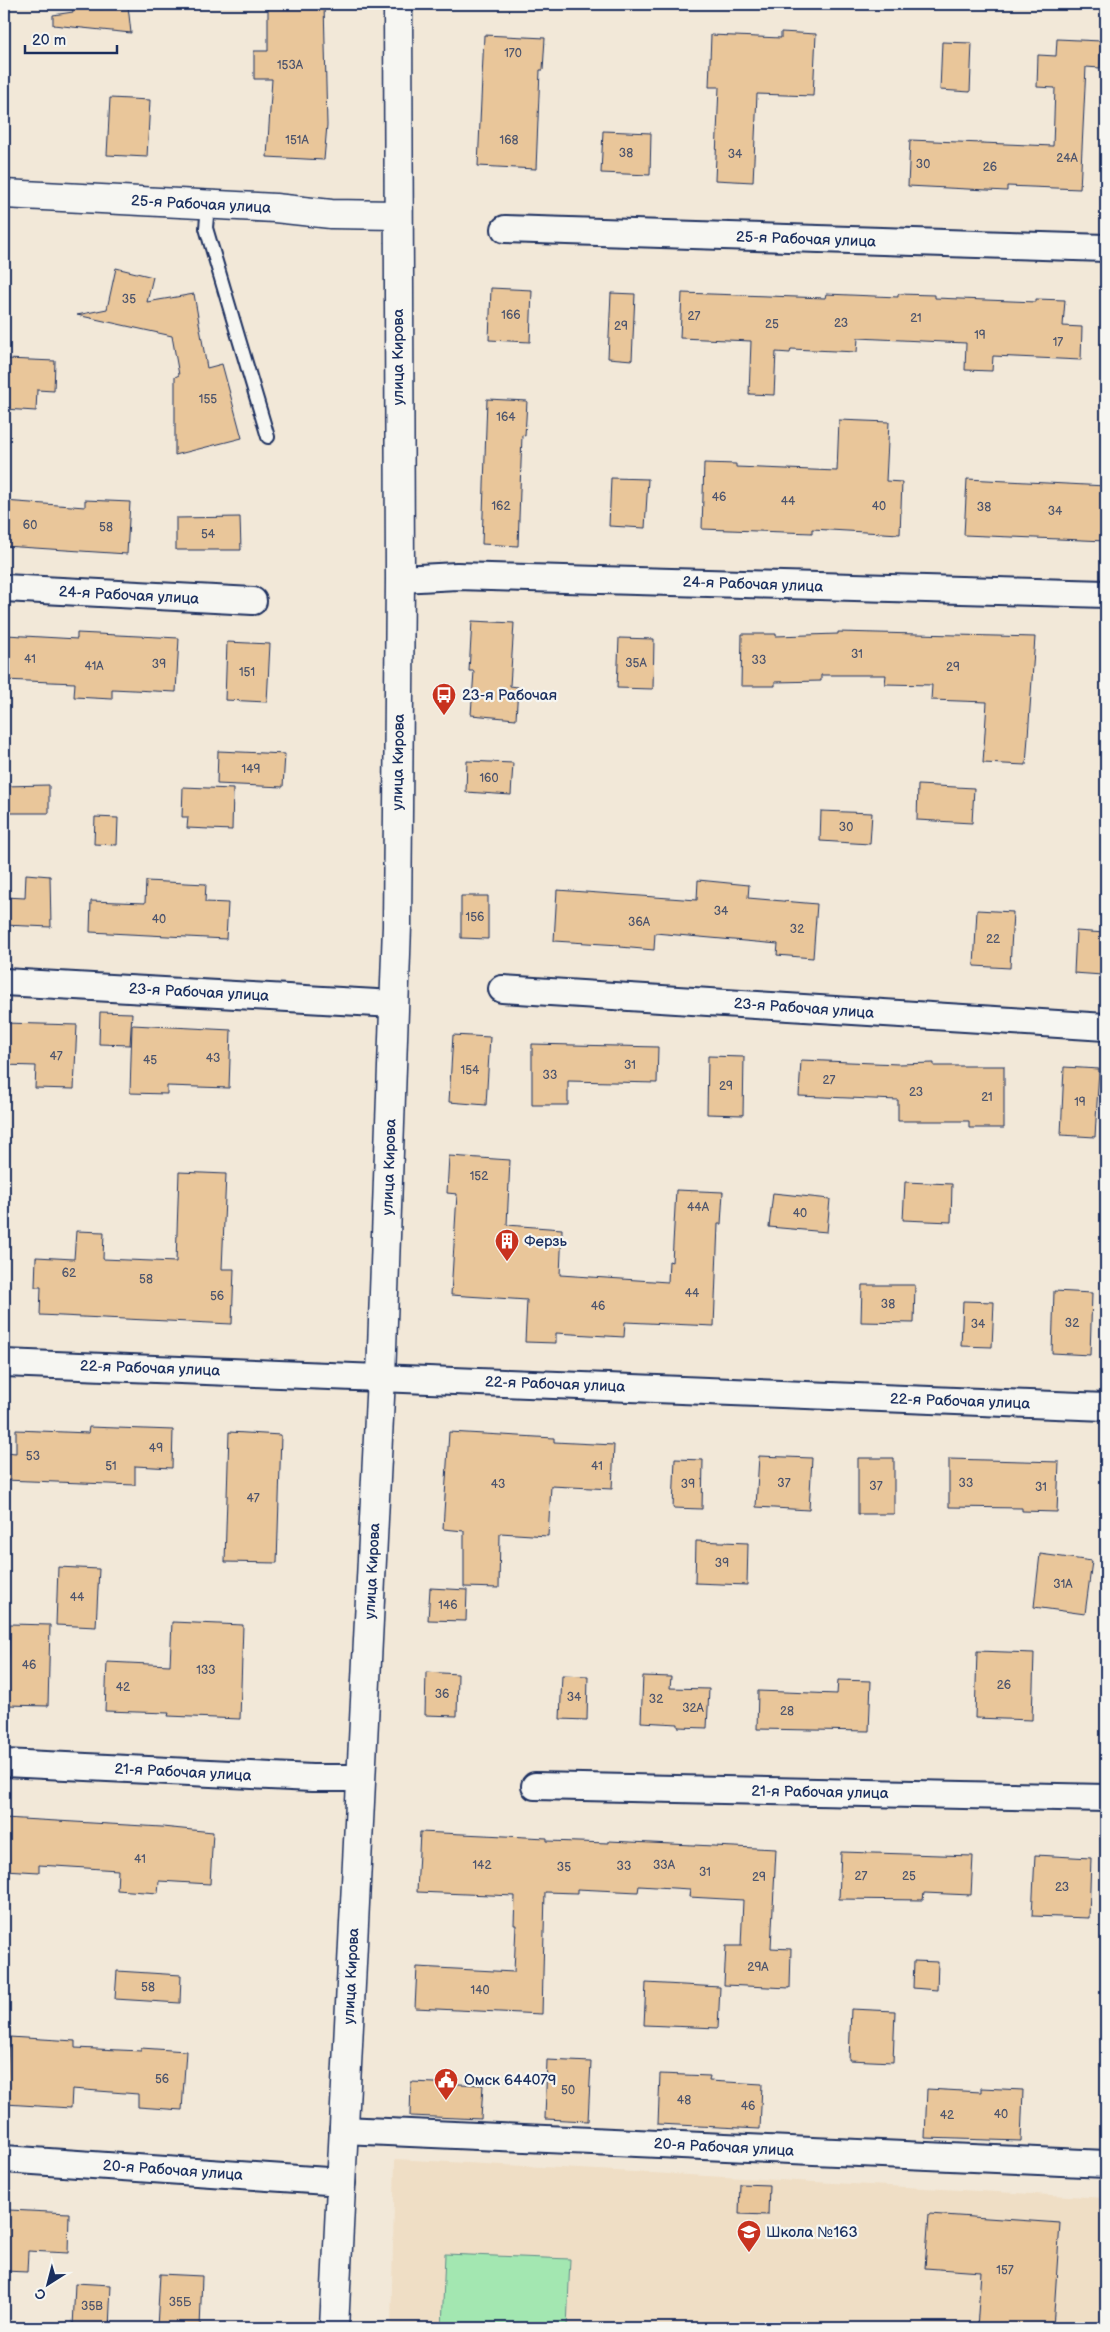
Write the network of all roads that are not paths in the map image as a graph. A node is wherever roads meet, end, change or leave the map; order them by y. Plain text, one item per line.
1 (398, 4) edge
2 (4, 194) edge
3 (208, 205) junction
4 (397, 215) junction
5 (506, 229) dead end
6 (1106, 248) edge
7 (268, 438) dead end
8 (400, 579) junction
9 (4, 588) edge
10 (1106, 594) edge
11 (254, 601) dead end
12 (4, 982) edge
13 (502, 989) dead end
14 (394, 1004) junction
15 (1106, 1027) edge
16 (4, 1363) edge
17 (382, 1376) junction
18 (1106, 1407) edge
19 (4, 1763) edge
20 (362, 1778) junction
21 (535, 1786) dead end
22 (1106, 1798) edge
23 (343, 2130) junction
24 (4, 2159) edge
25 (1106, 2164) edge
26 (342, 2182) junction
27 (334, 2328) edge

1 - 4 main road, улица Кирова
2 - 3 main road, 25-я Рабочая улица
3 - 4 main road, 25-я Рабочая улица
3 - 7 lane
4 - 8 main road, улица Кирова
5 - 6 street, 25-я Рабочая улица
8 - 10 street, 24-я Рабочая улица
8 - 14 main road, улица Кирова
9 - 11 street, 24-я Рабочая улица
12 - 14 street, 23-я Рабочая улица
13 - 15 street, 23-я Рабочая улица
14 - 17 main road, улица Кирова
16 - 17 street, 22-я Рабочая улица
17 - 18 street, 22-я Рабочая улица
17 - 20 main road, улица Кирова
19 - 20 street, 21-я Рабочая улица
20 - 23 main road, улица Кирова
21 - 22 street, 21-я Рабочая улица
23 - 25 street, 20-я Рабочая улица
23 - 26 main road, улица Кирова
24 - 26 street, 20-я Рабочая улица
26 - 27 main road, улица Кирова

